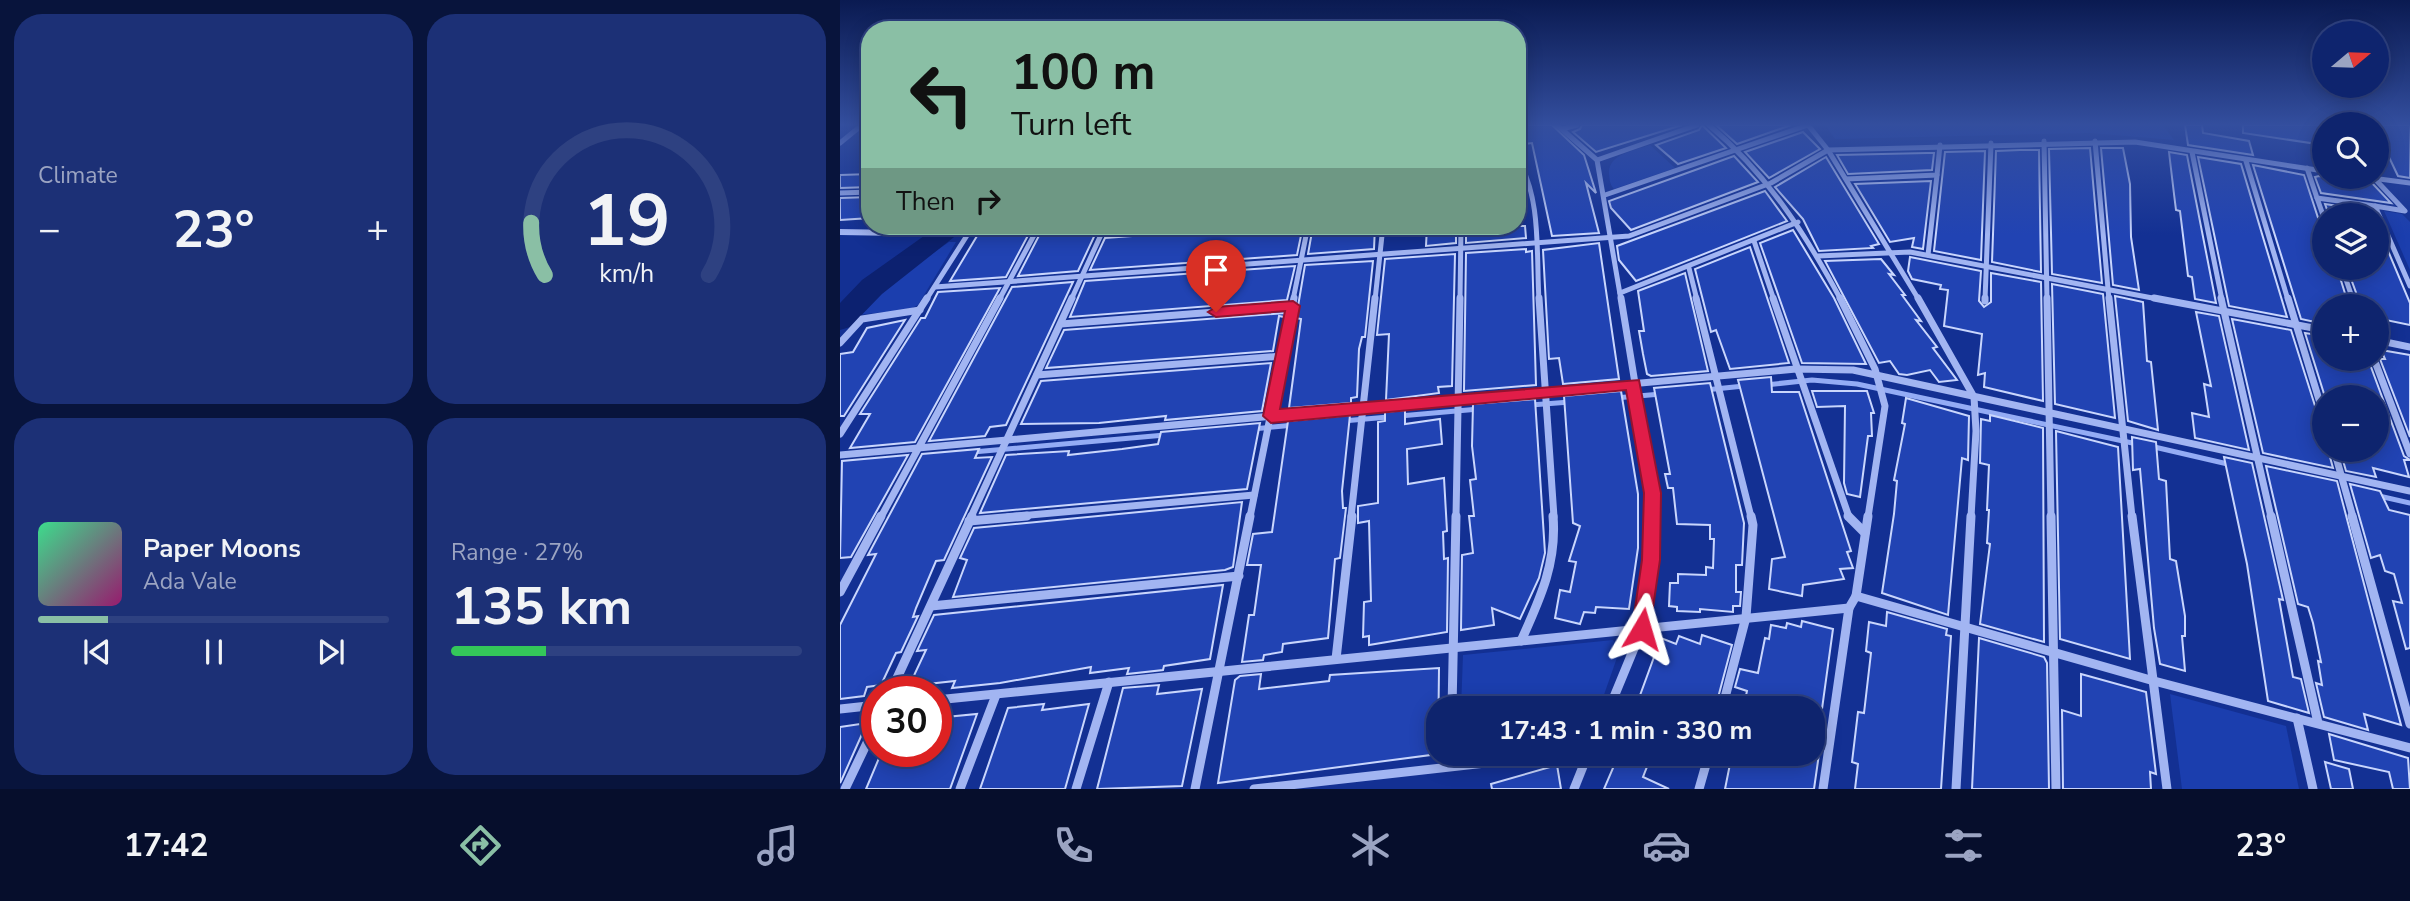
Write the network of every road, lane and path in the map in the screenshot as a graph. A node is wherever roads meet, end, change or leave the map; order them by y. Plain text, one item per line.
1 (2246, 161) edge
2 (1597, 162) edge
3 (1702, 162) edge
4 (1751, 162) edge
5 (1808, 162) edge
6 (1835, 162) edge
7 (1938, 162) edge
8 (1990, 162) edge
9 (2044, 162) edge
10 (2097, 162) edge
11 (2194, 162) edge
12 (2253, 162) edge
13 (2306, 168) junction
14 (2312, 169) edge
15 (1937, 175) junction
16 (1526, 177) edge
17 (1846, 179) junction
18 (2389, 180) edge
19 (2410, 183) edge
20 (1771, 184) junction
21 (2385, 189) edge
22 (861, 192) edge
23 (840, 193) edge
24 (1605, 195) junction
25 (2317, 198) junction
26 (2319, 203) edge
27 (2353, 203) edge
28 (2389, 209) edge
29 (2408, 213) edge
30 (1798, 222) junction
31 (840, 232) edge
32 (861, 232) edge
33 (968, 235) edge
34 (1034, 235) edge
35 (1101, 235) edge
36 (1307, 235) edge
37 (1382, 235) edge
38 (1461, 235) edge
39 (1610, 238) junction
40 (2389, 238) edge
41 (1754, 241) junction
42 (1535, 243) junction
43 (1461, 249) junction
44 (1891, 250) junction
45 (1380, 254) junction
46 (1928, 255) junction
47 (1818, 256) junction
48 (1303, 260) junction
49 (1987, 267) junction
50 (1689, 268) junction
51 (1083, 276) junction
52 (2046, 278) junction
53 (1009, 281) junction
54 (935, 286) junction
55 (2410, 286) edge
56 (2108, 290) junction
57 (1620, 293) junction
58 (1985, 301) dead end
59 (1293, 306) junction
60 (920, 310) junction
61 (2224, 312) junction
62 (1060, 324) junction
63 (2296, 325) junction
64 (2312, 328) edge
65 (2389, 342) edge
66 (840, 343) edge
67 (2410, 346) edge
68 (1283, 356) junction
69 (1796, 369) junction
70 (2379, 371) edge
71 (1037, 375) junction
72 (1716, 376) junction
73 (1880, 377) junction
74 (1633, 384) junction
75 (2314, 385) edge
76 (1545, 392) junction
77 (1974, 397) junction
78 (1458, 400) junction
79 (1365, 408) junction
80 (2049, 414) junction
81 (1271, 416) junction
82 (2121, 430) junction
83 (840, 434) edge
84 (1006, 441) junction
85 (918, 448) junction
86 (2410, 454) edge
87 (840, 455) edge
88 (2258, 458) junction
89 (2338, 462) edge
90 (2342, 477) junction
91 (2410, 491) edge
92 (1254, 495) junction
93 (969, 521) junction
94 (1865, 533) junction
95 (1239, 576) junction
96 (840, 592) edge
97 (1856, 596) junction
98 (931, 606) junction
99 (1849, 608) junction
100 (1746, 617) junction
101 (1964, 628) junction
102 (1642, 629) junction
103 (1521, 641) junction
104 (1451, 648) junction
105 (2054, 653) junction
106 (1336, 659) junction
107 (1220, 670) junction
108 (898, 676) edge
109 (2154, 681) junction
110 (1109, 682) junction
111 (996, 695) junction
112 (1452, 696) edge
113 (1614, 696) edge
114 (1725, 696) edge
115 (952, 699) edge
116 (861, 707) edge
117 (840, 709) edge
118 (2297, 718) junction
119 (2318, 723) junction
120 (2410, 724) edge
121 (2410, 748) edge
122 (861, 756) edge
123 (1452, 766) edge
124 (1583, 766) edge
125 (1706, 766) edge
126 (845, 789) edge
127 (960, 789) edge
128 (1076, 789) edge
129 (1195, 789) edge
130 (1254, 789) edge
131 (1574, 789) edge
132 (1699, 789) edge
133 (1824, 789) edge
134 (1956, 789) edge
135 (2056, 789) edge
136 (2167, 789) edge
137 (2314, 789) edge

1 - 63 street
2 - 24 street
3 - 24 street
4 - 20 street
5 - 20 street
6 - 17 street
7 - 15 street
8 - 49 street
9 - 52 street
10 - 56 street
11 - 61 street
12 - 13 street
13 - 14 street
13 - 25 street
15 - 17 street
15 - 46 street
16 - 42 street
17 - 44 street
18 - 19 street
20 - 30 street
20 - 39 street
21 - 29 street
22 - 23 street
24 - 39 street
25 - 26 street
25 - 27 street
28 - 29 street
30 - 41 street
30 - 47 street
31 - 32 street
33 - 54 street
34 - 53 street
35 - 51 street
36 - 48 street
37 - 45 street
38 - 43 street
39 - 42 street
39 - 57 street
40 - 55 street
41 - 50 street
41 - 69 street
42 - 43 street
42 - 76 street
43 - 45 street
43 - 78 street
44 - 46 street
44 - 47 street
44 - 77 street
45 - 48 street
45 - 79 street
46 - 49 street
47 - 73 street
48 - 51 street
48 - 59 street
49 - 52 street
49 - 58 street
50 - 57 street
50 - 72 street
51 - 53 street
51 - 62 street
52 - 56 street
52 - 80 street
53 - 54 street
53 - 85 street
54 - 60 street
56 - 61 street
56 - 82 street
57 - 74 street
59 - 62 street
59 - 68 street
60 - 66 street
60 - 83 street
61 - 63 street
61 - 88 street
62 - 71 street
63 - 64 street
63 - 75 street
65 - 67 street
68 - 71 street
68 - 81 street
69 - 72 street
69 - 73 street
69 - 94 street
70 - 86 street
71 - 84 street
72 - 74 street
72 - 100 street
73 - 77 street
73 - 94 street
74 - 76 street
74 - 102 street
76 - 78 street
76 - 103 street
77 - 80 street
77 - 101 street
78 - 79 street
78 - 104 street
79 - 81 street
79 - 106 street
80 - 82 street
80 - 105 street
81 - 84 street
81 - 92 street
82 - 88 street
82 - 109 street
84 - 85 street
84 - 93 street
85 - 87 street
85 - 96 street
88 - 90 street
88 - 119 street
89 - 90 street
90 - 91 street
90 - 120 street
92 - 93 street
92 - 95 street
93 - 98 street
94 - 97 street
95 - 98 street
95 - 107 street
97 - 99 street
97 - 101 street
98 - 108 street
99 - 100 street
99 - 133 street
100 - 102 street
100 - 114 street
101 - 105 street
101 - 134 street
102 - 103 street
102 - 113 street
103 - 104 street
104 - 106 street
104 - 112 street
105 - 109 street
105 - 135 street
106 - 107 street
107 - 110 street
107 - 129 street
109 - 118 street
109 - 136 street
110 - 111 street
110 - 128 street
111 - 115 street
111 - 127 street
116 - 117 street
118 - 119 street
118 - 137 street
119 - 121 street
122 - 126 street
123 - 130 street
124 - 131 street
125 - 132 street

